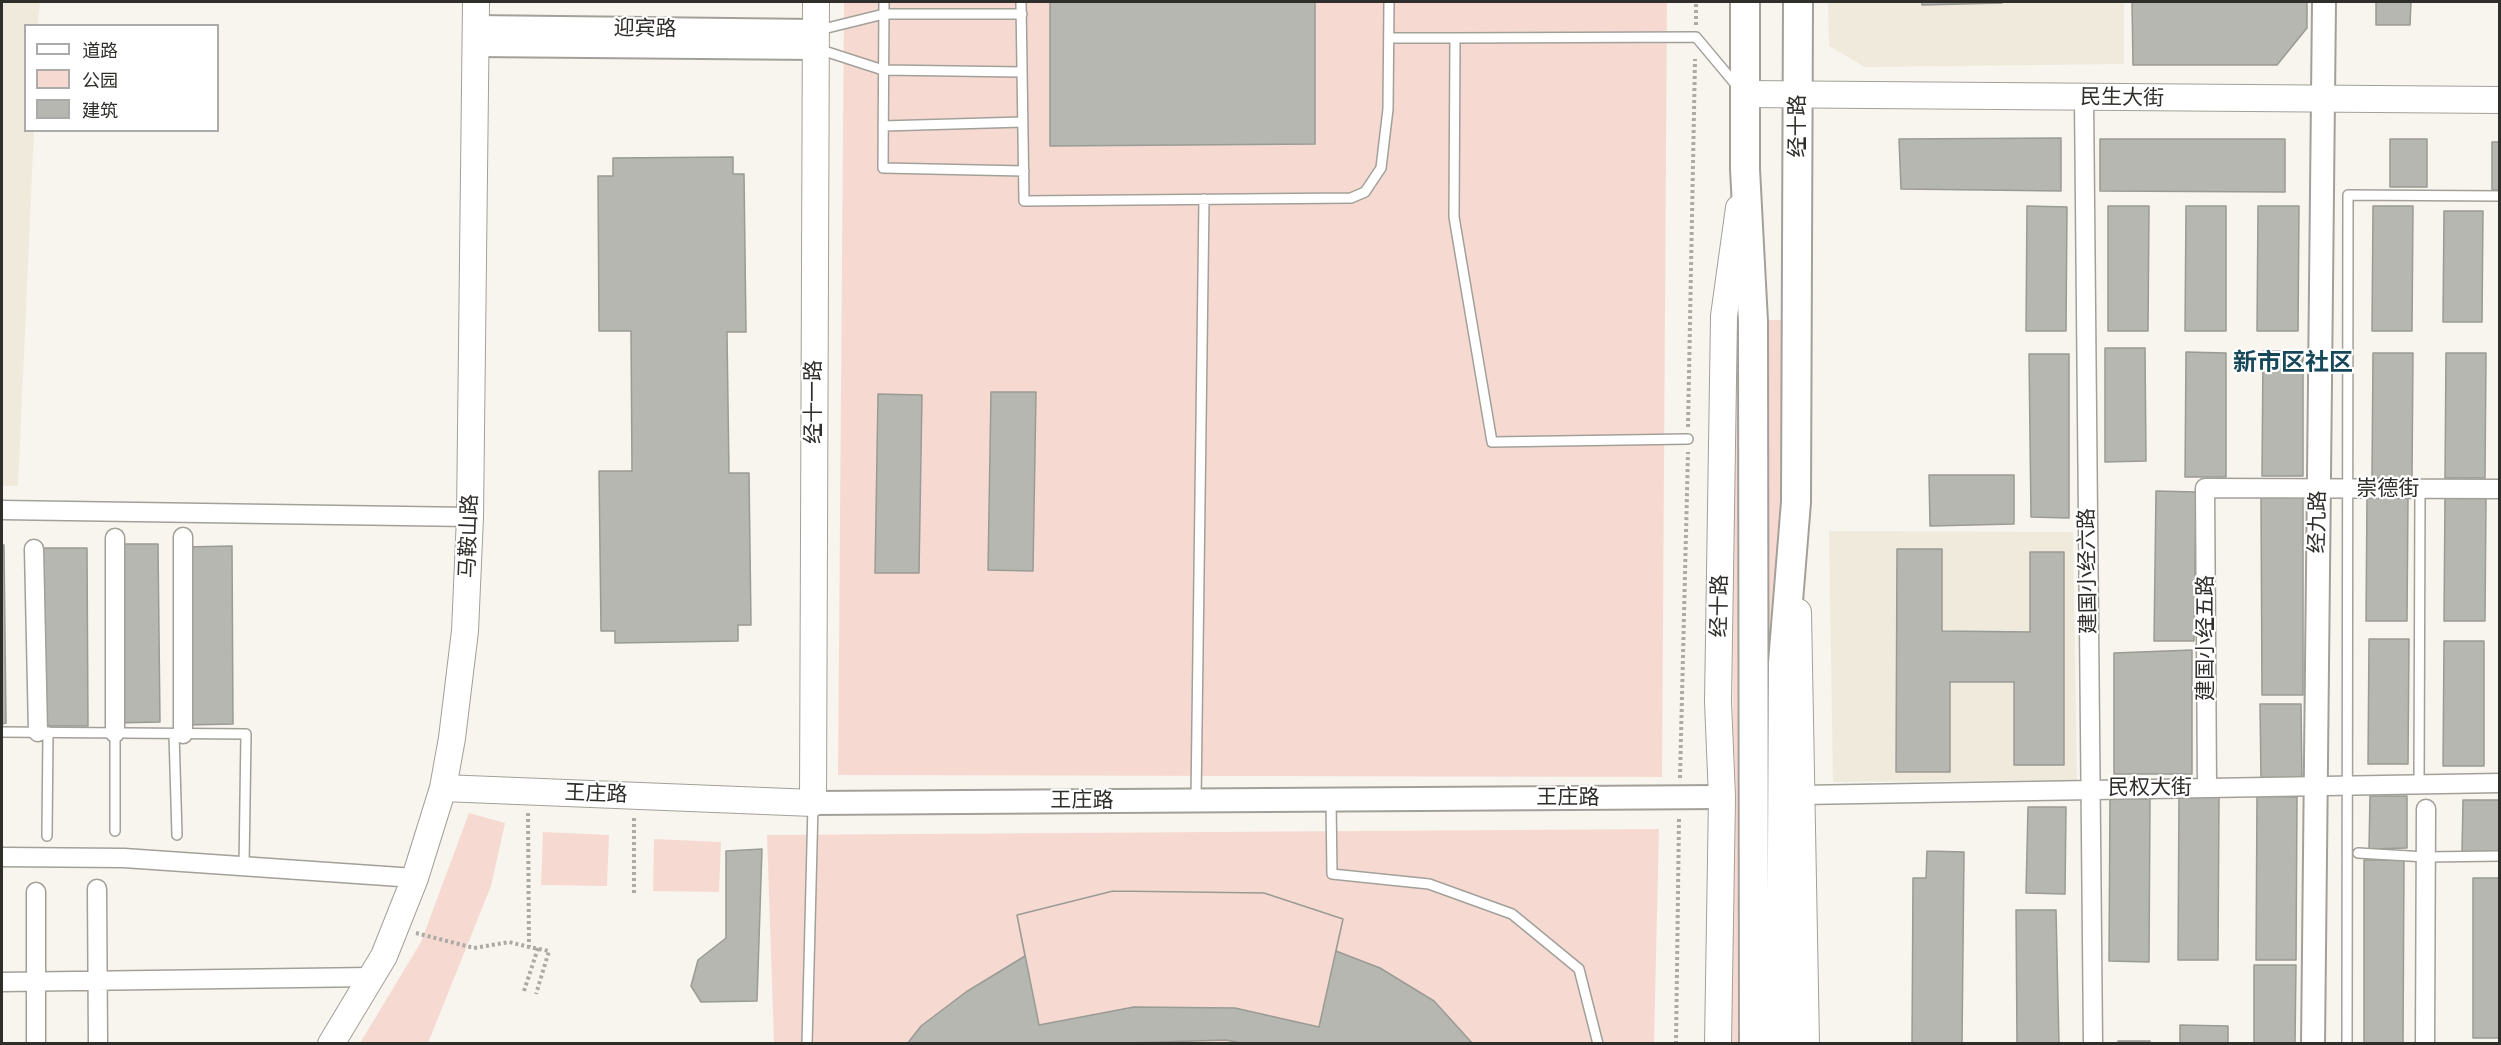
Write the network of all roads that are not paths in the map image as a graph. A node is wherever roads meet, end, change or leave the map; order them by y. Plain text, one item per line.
1 (476, 2) edge
2 (816, 2) edge
3 (884, 2) edge
4 (1021, 2) edge
5 (1389, 2) edge
6 (1745, 2) edge
7 (1798, 2) edge
8 (2324, 2) edge
9 (884, 14) junction
10 (1022, 14) junction
11 (475, 36) junction
12 (1390, 38) junction
13 (1455, 38) junction
14 (815, 40) junction
15 (883, 70) junction
16 (1022, 72) junction
17 (1744, 94) junction
18 (1798, 95) junction
19 (2084, 98) junction
20 (2323, 100) junction
21 (2499, 100) edge
22 (1023, 122) junction
23 (883, 126) junction
24 (1745, 169) junction
25 (1024, 171) junction
26 (2499, 196) edge
27 (1204, 199) junction
28 (1688, 439) road end
29 (2205, 488) joint
30 (2318, 489) junction
31 (2348, 489) junction
32 (2420, 489) junction
33 (2499, 489) edge
34 (1796, 502) junction
35 (2, 510) edge
36 (470, 517) junction
37 (183, 537) dead end
38 (115, 538) dead end
39 (34, 549) dead end
40 (2, 732) edge
41 (43, 732) junction
42 (115, 733) junction
43 (179, 734) junction
44 (2499, 783) edge
45 (2419, 784) junction
46 (2315, 786) junction
47 (2347, 786) junction
48 (443, 788) junction
49 (2207, 788) junction
50 (2090, 789) junction
51 (1802, 795) junction
52 (1722, 797) junction
53 (1331, 800) junction
54 (1196, 801) junction
55 (813, 802) junction
56 (2426, 809) dead end
57 (115, 831) dead end
58 (177, 835) dead end
59 (47, 836) dead end
60 (2358, 854) dead end
61 (2499, 856) edge
62 (2, 857) edge
63 (2426, 857) junction
64 (244, 867) junction
65 (416, 878) junction
66 (97, 889) dead end
67 (36, 892) dead end
68 (372, 977) junction
69 (36, 981) junction
70 (99, 981) junction
71 (2, 982) edge
72 (36, 1044) edge
73 (98, 1044) edge
74 (331, 1044) edge
75 (807, 1044) edge
76 (1598, 1044) edge
77 (1718, 1044) edge
78 (1754, 1044) edge
79 (1781, 1044) edge
80 (1806, 1044) edge
81 (2093, 1044) edge
82 (2313, 1044) edge
83 (2347, 1044) edge
84 (2425, 1044) edge

1 - 11 main road, 马鞍山路
2 - 14 main road, 经十一路
3 - 9 lane
4 - 10 lane
5 - 12 lane
6 - 17 highway, 经十路
7 - 18 highway, 经十路
8 - 20 street, 经九路
9 - 10 lane
9 - 14 lane
9 - 15 lane
10 - 16 lane
11 - 14 street, 迎宾路
11 - 36 main road, 马鞍山路
12 - 13 lane
12 - 27 lane
13 - 17 lane
13 - 28 lane
14 - 15 lane
14 - 55 main road, 经十一路
15 - 16 lane
15 - 23 lane
16 - 22 lane
17 - 18 main road, 民生大街
17 - 24 highway, 经十路
18 - 19 main road, 民生大街
18 - 34 highway, 经十路
19 - 20 main road, 民生大街
19 - 50 street, 建国小经六路
20 - 21 main road, 民生大街
20 - 30 street, 经九路
22 - 23 lane
22 - 25 lane
23 - 25 lane
24 - 52 main road, 经十路
24 - 78 highway, 经十路
25 - 27 lane
26 - 31 lane
27 - 54 lane
29 - 30 street, 崇德街
29 - 49 street, 建国小经五路
30 - 31 street, 崇德街
30 - 46 street, 经九路
31 - 32 street, 崇德街
31 - 47 lane
32 - 33 street, 崇德街
32 - 45 lane
34 - 51 main road, 经十路
34 - 79 highway, 经十路
35 - 36 street
36 - 48 main road, 马鞍山路
37 - 43 street
38 - 42 street
39 - 41 street
40 - 41 lane
41 - 42 lane
41 - 59 lane
42 - 43 lane
42 - 57 lane
43 - 58 lane
43 - 64 lane
44 - 45 street, 民权大街
45 - 47 street, 民权大街
46 - 47 street, 民权大街
46 - 49 street, 民权大街
46 - 82 street, 经九路
47 - 83 lane
48 - 55 main road, 王庄路
48 - 65 main road, 马鞍山路
49 - 50 street, 民权大街
50 - 51 street, 民权大街
50 - 81 street, 建国小经六路
51 - 80 main road, 经十路
52 - 53 street, 王庄路
52 - 77 main road, 经十路
53 - 54 street, 王庄路
53 - 76 lane
54 - 55 street, 王庄路
55 - 75 lane
56 - 63 street
60 - 63 lane
61 - 63 lane
62 - 64 street
63 - 84 street
64 - 65 street
65 - 68 main road, 马鞍山路
66 - 70 street
67 - 69 street
68 - 70 street
68 - 74 main road, 马鞍山路
69 - 70 street
69 - 71 street
69 - 72 street
70 - 73 street

